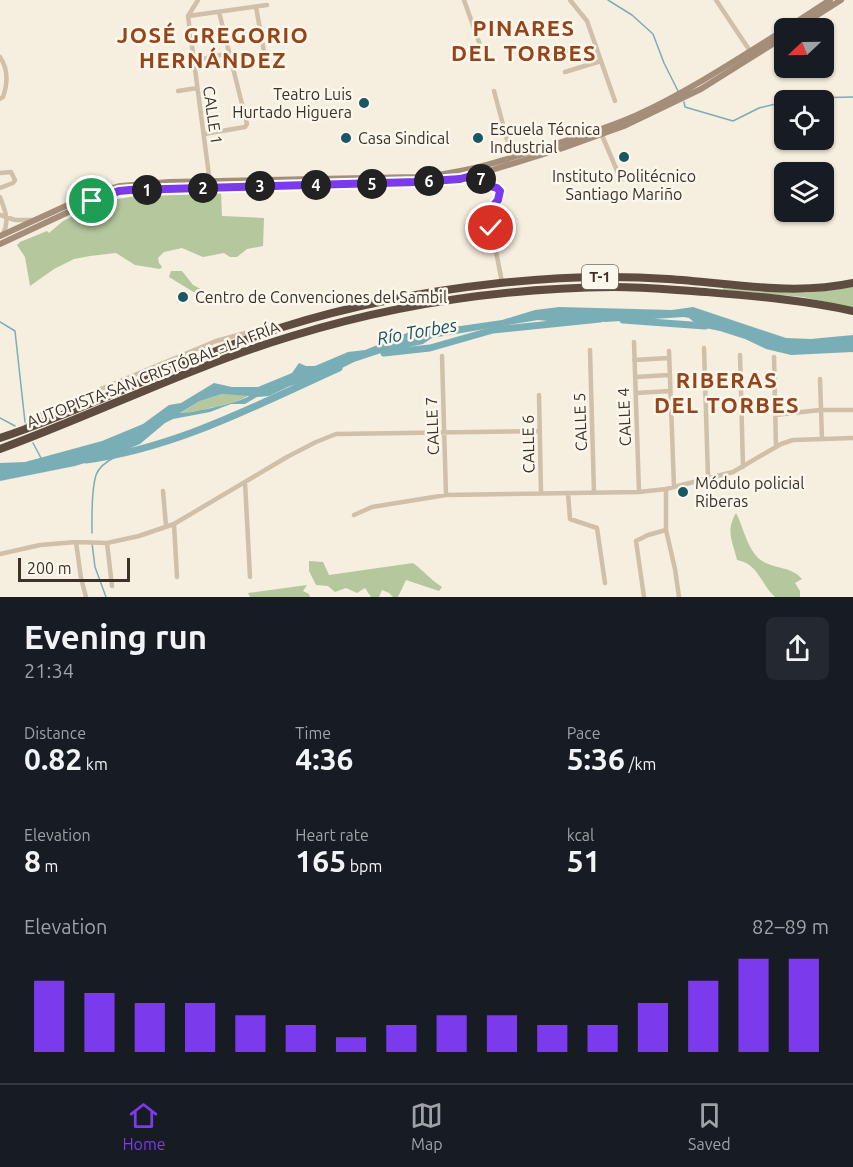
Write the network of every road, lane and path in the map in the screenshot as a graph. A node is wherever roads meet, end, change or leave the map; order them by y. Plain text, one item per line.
1 (198, 0) edge
2 (464, 0) edge
3 (570, 0) edge
4 (716, 0) edge
5 (830, 0) edge
6 (841, 0) edge
7 (267, 5) dead end
8 (256, 7) junction
9 (219, 12) junction
10 (188, 16) junction
11 (803, 18) edge
12 (813, 18) edge
13 (774, 36) edge
14 (774, 43) edge
15 (480, 45) dead end
16 (596, 46) junction
17 (750, 51) junction
18 (230, 53) junction
19 (542, 54) dead end
20 (0, 57) edge
21 (193, 60) junction
22 (601, 61) junction
23 (266, 63) dead end
24 (565, 72) dead end
25 (197, 88) junction
26 (178, 91) dead end
27 (494, 91) dead end
28 (0, 99) edge
29 (615, 101) dead end
30 (600, 132) junction
31 (204, 134) junction
32 (512, 158) junction
33 (0, 173) edge
34 (479, 174) junction
35 (621, 180) dead end
36 (210, 185) junction
37 (0, 188) edge
38 (0, 197) edge
39 (0, 215) edge
40 (8, 217) junction
41 (20, 220) junction
42 (35, 220) junction
43 (7, 227) junction
44 (2, 235) edge
45 (0, 244) edge
46 (502, 283) junction
47 (853, 283) edge
48 (853, 311) edge
49 (634, 342) dead end
50 (704, 348) dead end
51 (590, 350) dead end
52 (669, 351) dead end
53 (740, 355) dead end
54 (442, 356) dead end
55 (774, 357) dead end
56 (669, 358) junction
57 (634, 360) junction
58 (669, 375) junction
59 (635, 377) junction
60 (820, 380) dead end
61 (670, 391) junction
62 (636, 393) junction
63 (539, 395) dead end
64 (820, 410) junction
65 (853, 411) edge
66 (775, 415) junction
67 (540, 430) junction
68 (445, 433) junction
69 (0, 438) edge
70 (853, 438) edge
71 (822, 439) junction
72 (776, 447) junction
73 (0, 449) edge
74 (743, 467) junction
75 (708, 477) junction
76 (245, 482) junction
77 (674, 487) junction
78 (666, 489) junction
79 (163, 491) dead end
80 (639, 492) junction
81 (541, 493) junction
82 (567, 493) junction
83 (594, 493) junction
84 (446, 495) junction
85 (354, 515) dead end
86 (174, 524) junction
87 (166, 526) junction
88 (666, 530) junction
89 (76, 542) junction
90 (107, 543) junction
91 (0, 554) edge
92 (250, 576) dead end
93 (177, 577) dead end
94 (605, 583) dead end
95 (112, 586) dead end
96 (86, 597) edge
97 (644, 597) edge
98 (678, 597) edge

1 - 10 street
2 - 15 street
3 - 16 street
4 - 17 street
5 - 11 main road
6 - 12 main road
7 - 8 street
8 - 9 street
8 - 23 street
9 - 10 street
9 - 18 street
10 - 21 street, CALLE 1
13 - 17 main road
14 - 30 main road
16 - 19 street
16 - 22 street
17 - 30 main road
18 - 21 street
18 - 31 street
20 - 28 street
21 - 25 street, CALLE 1
22 - 24 street
22 - 29 street
25 - 26 street
25 - 31 street, CALLE 1
27 - 32 street
30 - 32 main road
30 - 34 main road
30 - 35 street
31 - 36 street, CALLE 1
32 - 36 main road
33 - 37 street
34 - 36 main road
34 - 46 street
36 - 42 main road
36 - 45 main road
38 - 40 street
39 - 40 street
40 - 41 street
40 - 43 street
41 - 42 street
41 - 43 street
42 - 44 main road
43 - 44 street
46 - 47 highway, AUTOPISTA SAN CRISTÓBAL - LA FRÍA / T-1
46 - 69 highway, AUTOPISTA SAN CRISTÓBAL - LA FRÍA / T-1
48 - 73 highway, AUTOPISTA SAN CRISTÓBAL - LA FRÍA / T-1
49 - 57 street, CALLE 4
50 - 75 street
51 - 83 street, CALLE 5
52 - 56 street
53 - 74 street
54 - 68 street, CALLE 7
55 - 66 street
56 - 57 street
56 - 58 street
57 - 59 street, CALLE 4
58 - 59 street
58 - 61 street
59 - 62 street, CALLE 4
60 - 64 street
61 - 62 street
61 - 77 street
62 - 80 street, CALLE 4
63 - 67 street, CALLE 6
64 - 65 street
64 - 66 street
64 - 71 street
66 - 72 street
67 - 68 street
67 - 81 street, CALLE 6
68 - 76 street
68 - 84 street, CALLE 7
70 - 71 street
71 - 72 street
72 - 74 street
74 - 75 street
75 - 77 street
76 - 86 street
76 - 92 street
77 - 78 street
78 - 80 street
78 - 88 street
79 - 87 street
80 - 83 street
81 - 82 street
81 - 84 street
82 - 83 street
82 - 94 street
84 - 85 street
86 - 87 street
86 - 93 street
87 - 90 street
88 - 97 street
88 - 98 street
89 - 90 street
89 - 91 street
89 - 96 street
90 - 95 street

